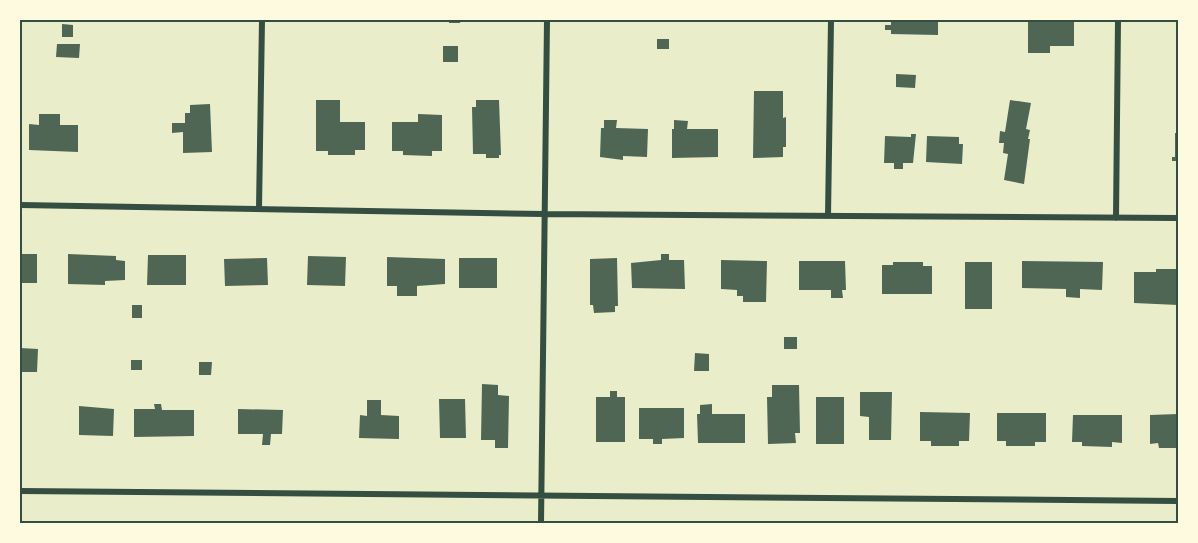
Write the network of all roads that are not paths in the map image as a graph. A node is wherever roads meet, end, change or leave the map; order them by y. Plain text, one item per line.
1 (262, 20) edge
2 (547, 20) edge
3 (831, 20) edge
4 (1118, 20) edge
5 (20, 205) edge
6 (259, 208) junction
7 (544, 214) junction
8 (828, 216) junction
9 (1116, 218) junction
10 (1179, 218) edge
11 (20, 491) edge
12 (541, 496) junction
13 (1179, 501) edge
14 (541, 524) edge

1 - 6 street
2 - 7 street
3 - 8 street
4 - 9 street
5 - 6 street
6 - 7 street
7 - 8 street
7 - 12 street
8 - 9 street
9 - 10 street
11 - 12 street
12 - 13 street
12 - 14 street

